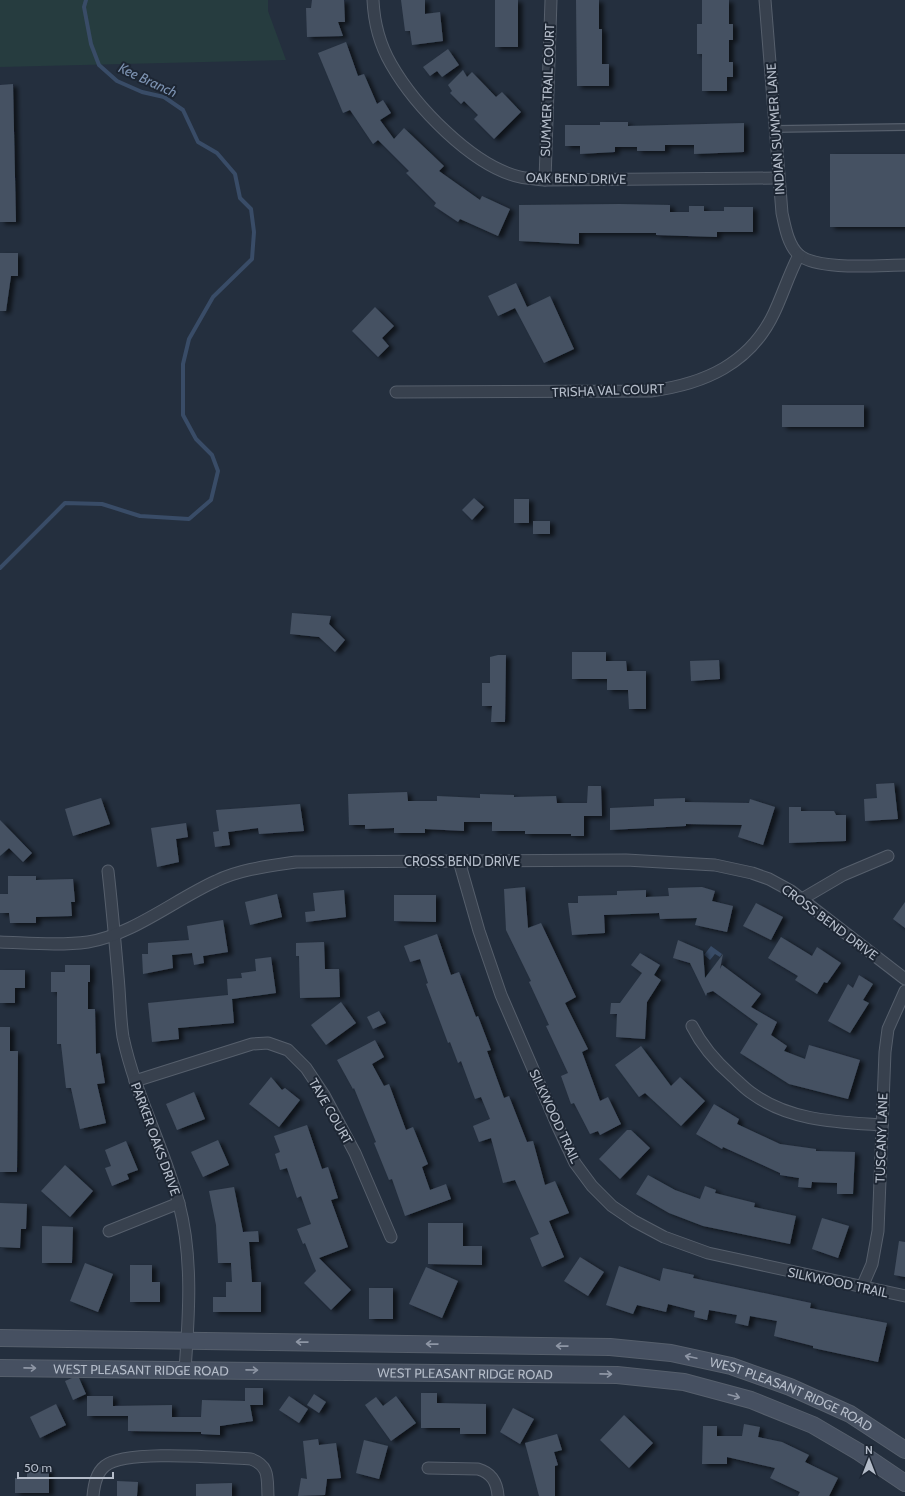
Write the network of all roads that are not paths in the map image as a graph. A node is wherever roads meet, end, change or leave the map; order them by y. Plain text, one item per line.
1 (373, 0) edge
2 (551, 0) edge
3 (765, 0) edge
4 (905, 127) edge
5 (776, 129) junction
6 (778, 178) junction
7 (544, 180) junction
8 (799, 255) junction
9 (905, 265) edge
10 (396, 392) dead end
11 (888, 856) dead end
12 (459, 862) junction
13 (108, 871) dead end
14 (802, 899) junction
15 (115, 934) junction
16 (0, 942) edge
17 (905, 979) edge
18 (905, 991) edge
19 (692, 1026) dead end
20 (135, 1081) junction
21 (882, 1125) junction
22 (179, 1203) junction
23 (109, 1231) dead end
24 (391, 1237) dead end
25 (862, 1287) junction
26 (905, 1296) edge
27 (0, 1338) edge
28 (187, 1340) junction
29 (0, 1368) edge
30 (185, 1370) junction
31 (905, 1450) edge
32 (428, 1468) dead end
33 (905, 1483) edge
34 (93, 1496) edge
35 (268, 1496) edge
36 (498, 1496) edge

1 - 7 street, OAK BEND DRIVE
2 - 7 street, SUMMER TRAIL COURT
3 - 5 street, INDIAN SUMMER LANE
4 - 5 lane
5 - 6 street, INDIAN SUMMER LANE
6 - 7 street, OAK BEND DRIVE
6 - 8 street, INDIAN SUMMER LANE
8 - 9 street
8 - 10 street, TRISHA VAL COURT
11 - 14 street
12 - 14 street, CROSS BEND DRIVE
12 - 15 street, CROSS BEND DRIVE
12 - 25 street, SILKWOOD TRAIL
13 - 15 street, PARKER OAKS DRIVE
14 - 17 street, CROSS BEND DRIVE
15 - 16 street, CROSS BEND DRIVE
15 - 20 street, PARKER OAKS DRIVE
18 - 21 street, TUSCANY LANE
19 - 21 street
20 - 22 street, PARKER OAKS DRIVE
20 - 24 street, TAVE COURT
21 - 25 street, TUSCANY LANE
22 - 23 street
22 - 28 street, PARKER OAKS DRIVE
25 - 26 street, SILKWOOD TRAIL
27 - 28 main road, WEST PLEASANT RIDGE ROAD
28 - 30 street, PARKER OAKS DRIVE
31 -> 28 main road, WEST PLEASANT RIDGE ROAD
29 -> 30 main road, WEST PLEASANT RIDGE ROAD
30 -> 33 main road, WEST PLEASANT RIDGE ROAD
32 - 36 street
34 - 35 street

